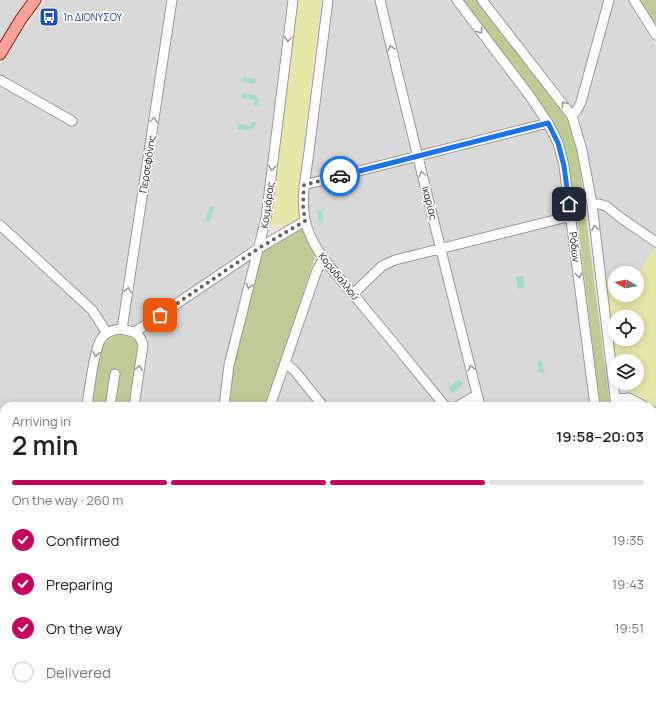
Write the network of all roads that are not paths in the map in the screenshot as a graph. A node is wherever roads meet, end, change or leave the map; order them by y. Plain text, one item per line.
1 (172, 0) edge
2 (292, 0) edge
3 (328, 0) edge
4 (380, 0) edge
5 (457, 0) edge
6 (482, 0) edge
7 (609, 0) edge
8 (634, 0) edge
9 (33, 1) edge
10 (656, 36) edge
11 (0, 54) edge
12 (0, 80) edge
13 (572, 116) junction
14 (72, 121) dead end
15 (548, 123) junction
16 (417, 157) junction
17 (304, 185) junction
18 (592, 204) junction
19 (571, 216) junction
20 (305, 221) junction
21 (0, 225) edge
22 (656, 242) edge
23 (259, 248) junction
24 (442, 249) junction
25 (323, 260) junction
26 (353, 294) junction
27 (122, 329) junction
28 (135, 332) junction
29 (107, 333) junction
30 (285, 363) junction
31 (115, 374) dead end
32 (477, 395) junction
33 (88, 402) edge
34 (111, 402) edge
35 (135, 402) edge
36 (224, 402) edge
37 (271, 402) edge
38 (320, 402) edge
39 (442, 402) edge
40 (465, 402) edge
41 (479, 402) edge
42 (594, 402) edge
43 (616, 402) edge
44 (619, 402) edge
45 (636, 402) edge

27 -> 1 street, Περσεφόνης
2 -> 23 street, Κουμάρας
3 - 17 street, Κορυδαλλού
16 -> 4 street, Ικαρίας
5 -> 15 street, Ρόδων
13 -> 6 street
7 - 13 street
8 - 10 street
9 - 11 main road
12 - 14 street
13 - 18 street
15 - 16 street
15 - 19 street, Ρόδων
16 - 17 street
24 -> 16 street, Ικαρίας
17 - 20 street, Κορυδαλλού
18 - 22 street
43 -> 18 street
19 - 24 street
19 -> 42 street, Ρόδων
20 - 23 street
20 - 25 street, Κορυδαλλού
21 - 29 street
23 - 28 street
23 -> 36 street, Κουμάρας
24 - 26 street
32 -> 24 street, Ικαρίας
25 - 26 street, Κορυδαλλού
25 - 30 street
26 - 39 street, Κορυδαλλού
27 - 28 street
27 - 29 street
35 -> 28 street
29 -> 33 street
30 - 37 street
30 - 38 street
31 - 34 street
32 - 40 street
32 - 41 street, Ικαρίας
44 - 45 street

